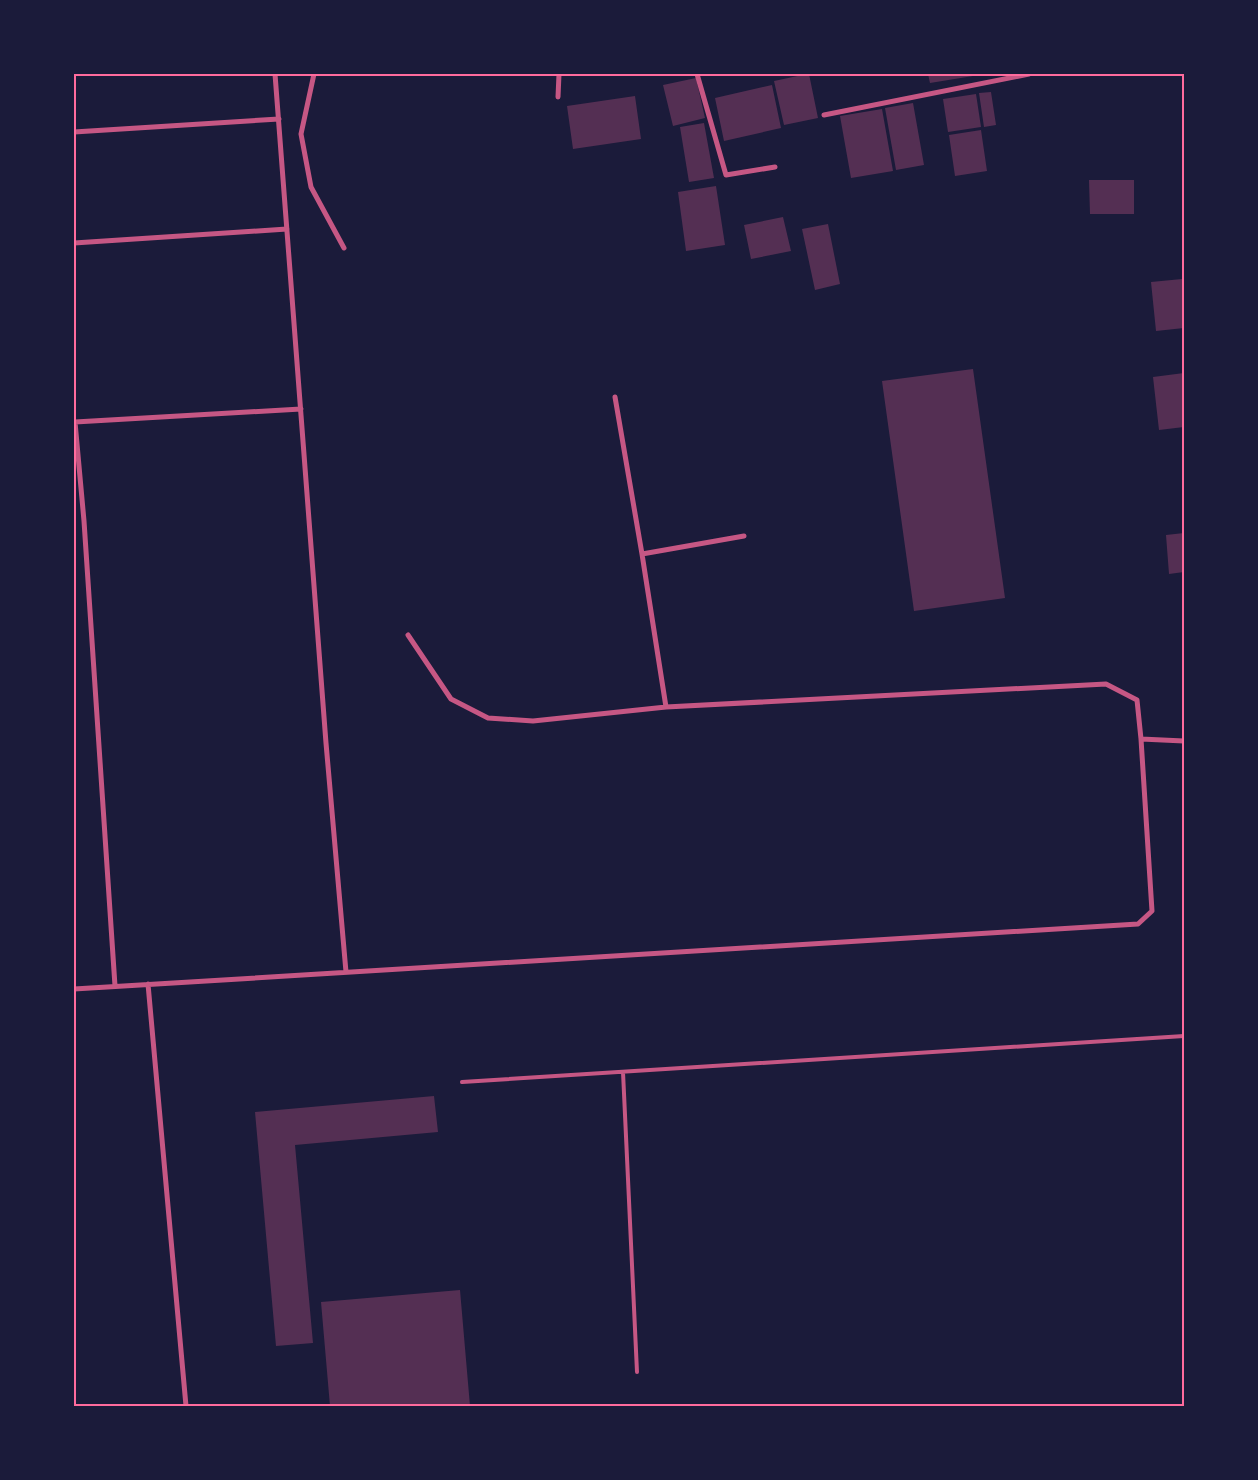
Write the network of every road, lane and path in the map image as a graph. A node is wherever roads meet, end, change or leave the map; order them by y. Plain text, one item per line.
1 (276, 74) edge
2 (314, 74) edge
3 (559, 74) edge
4 (697, 74) edge
5 (1029, 74) edge
6 (558, 97) dead end
7 (824, 115) dead end
8 (279, 119) junction
9 (74, 132) edge
10 (775, 166) dead end
11 (287, 229) junction
12 (74, 243) edge
13 (344, 248) dead end
14 (615, 397) dead end
15 (301, 409) junction
16 (744, 536) dead end
17 (642, 554) junction
18 (408, 635) dead end
19 (666, 708) junction
20 (1141, 739) junction
21 (1184, 741) edge
22 (346, 972) junction
23 (148, 984) junction
24 (116, 986) junction
25 (74, 989) edge
26 (1184, 1036) edge
27 (623, 1072) junction
28 (462, 1082) dead end
29 (637, 1372) dead end
30 (186, 1406) edge

1 - 8 street
2 - 13 street
3 - 6 street
4 - 10 street
5 - 7 street
8 - 9 street
8 - 11 street
11 - 12 street
11 - 15 street
14 - 17 street
15 - 22 street
15 - 24 street
16 - 17 street
17 - 19 street
18 - 19 street
19 - 20 street
20 - 21 street
20 - 22 street
22 - 23 street
23 - 24 street
23 - 30 street
24 - 25 street
26 - 27 lane
27 - 28 lane
27 - 29 lane

